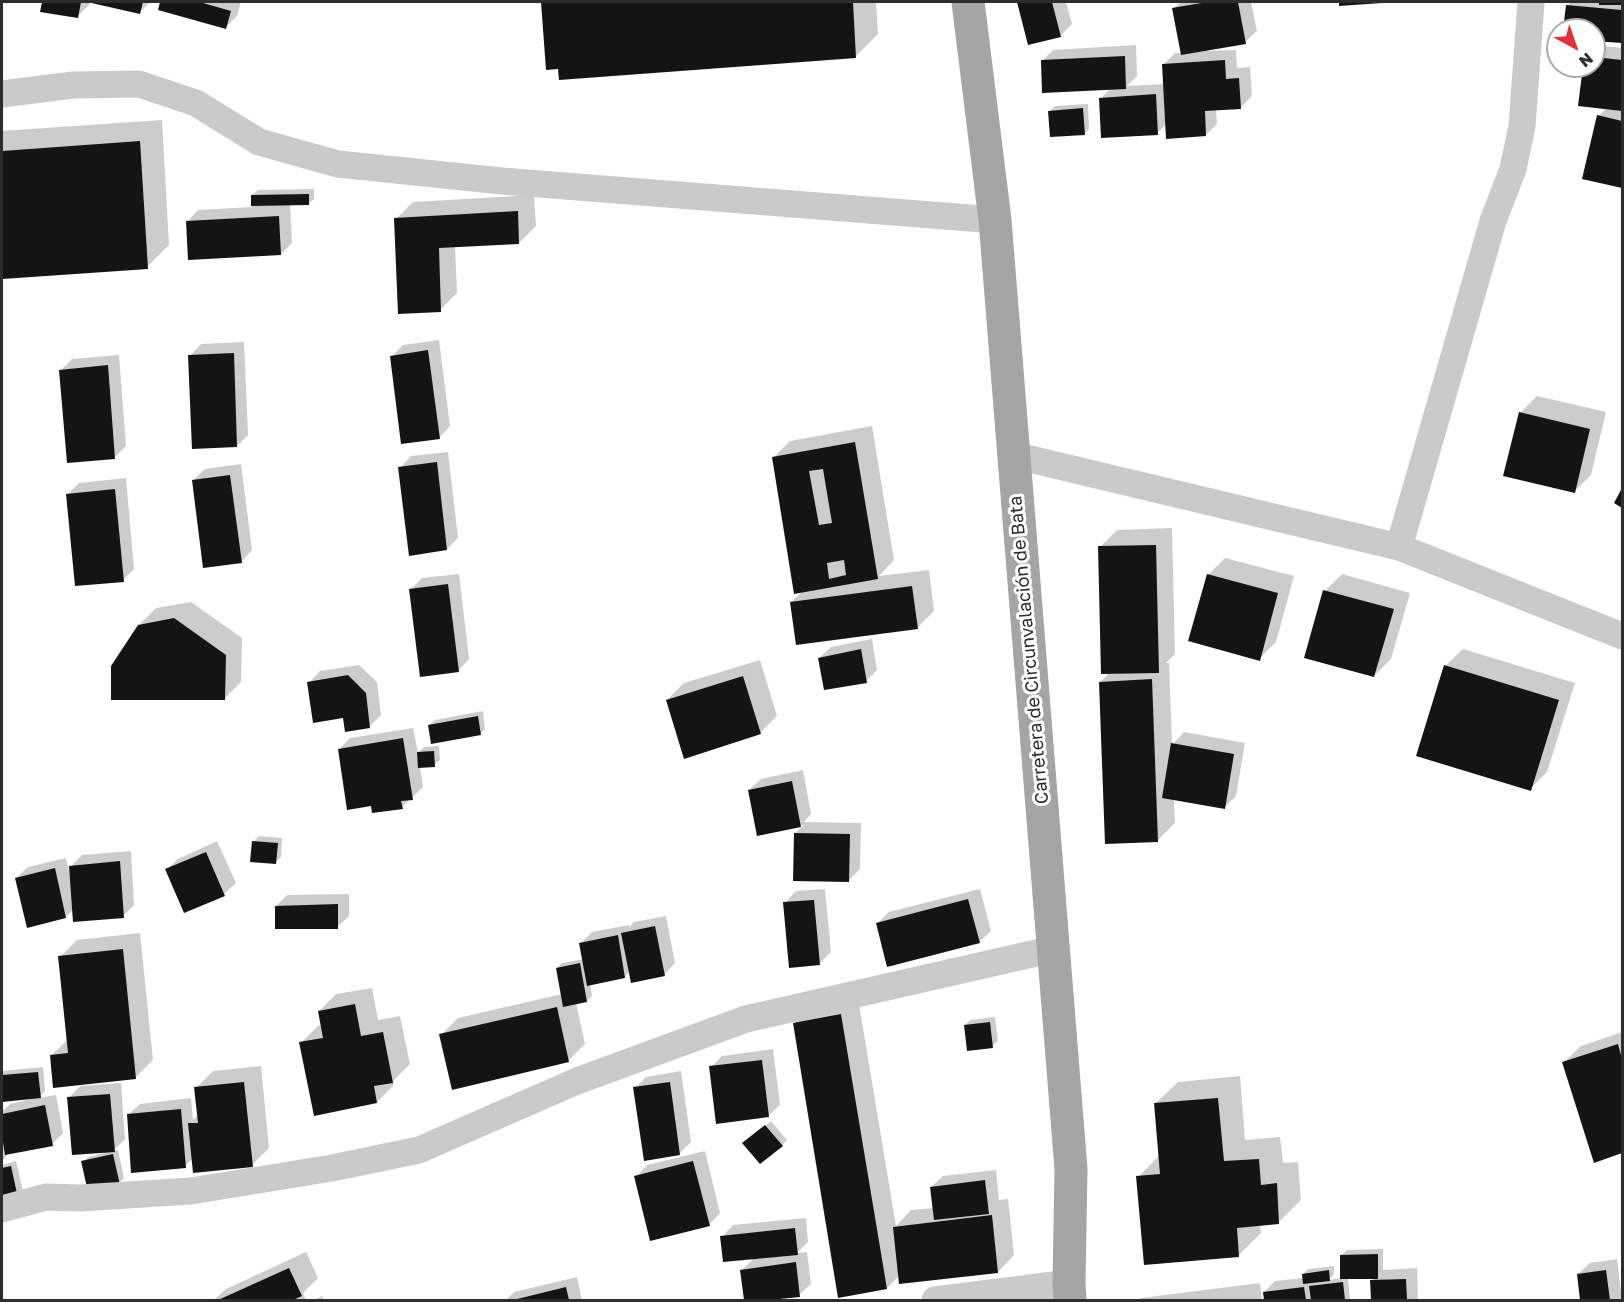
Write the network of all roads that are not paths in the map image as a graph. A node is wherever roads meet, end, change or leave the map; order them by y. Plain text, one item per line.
1 (968, 2) edge
2 (1531, 2) edge
3 (2, 94) edge
4 (995, 220) junction
5 (1013, 454) junction
6 (1399, 547) junction
7 (1623, 636) edge
8 (1054, 949) junction
9 (2, 1209) edge
10 (1069, 1292) edge
11 (935, 1300) edge

1 - 4 main road, Carretera de Circunvalación de Bata
2 - 6 street
3 - 4 street
4 - 5 main road, Carretera de Circunvalación de Bata
5 - 6 street
5 - 8 main road, Carretera de Circunvalación de Bata
6 - 7 street
8 - 9 street
8 - 10 main road, Carretera de Circunvalación de Bata
10 - 11 street

